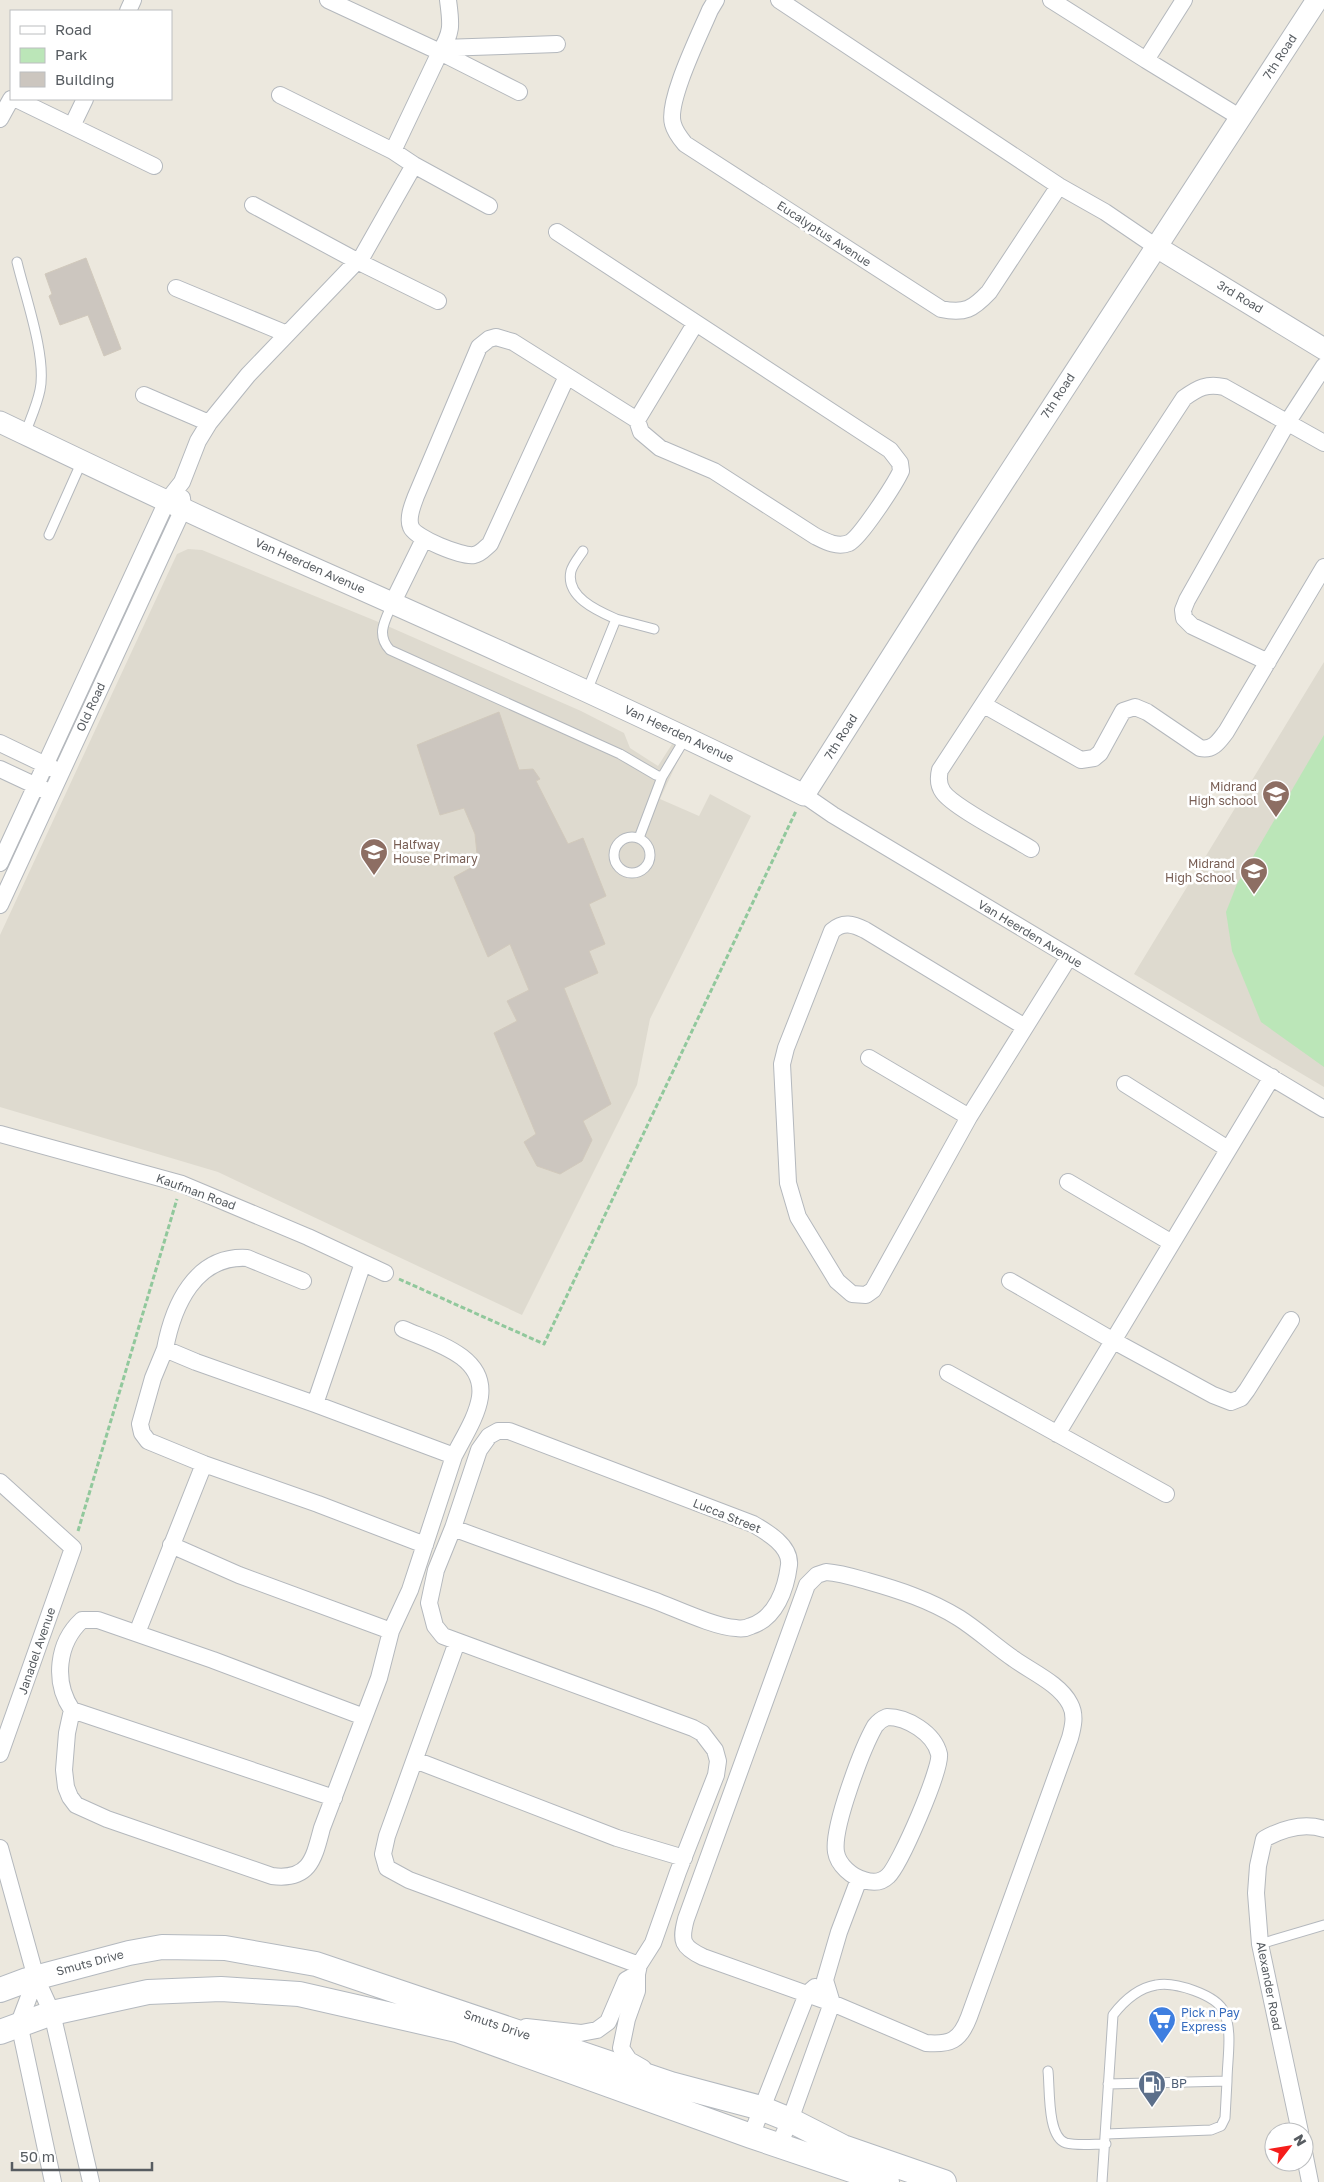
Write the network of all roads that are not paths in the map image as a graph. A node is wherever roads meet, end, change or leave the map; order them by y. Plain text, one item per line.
1 (328, 0) edge
2 (448, 0) edge
3 (716, 0) edge
4 (778, 0) edge
5 (1051, 0) edge
6 (1184, 0) edge
7 (1317, 0) edge
8 (557, 44) dead end
9 (441, 50) junction
10 (1146, 60) junction
11 (519, 92) dead end
12 (280, 95) dead end
13 (10, 100) edge
14 (18, 100) edge
15 (85, 100) edge
16 (1241, 118) junction
17 (0, 119) edge
18 (72, 126) junction
19 (393, 151) junction
20 (414, 165) junction
21 (154, 166) dead end
22 (1059, 186) junction
23 (252, 205) dead end
24 (489, 206) dead end
25 (557, 232) dead end
26 (1155, 246) junction
27 (357, 261) junction
28 (17, 262) dead end
29 (176, 288) dead end
30 (438, 301) dead end
31 (695, 324) junction
32 (287, 334) junction
33 (1324, 349) edge
34 (1324, 366) edge
35 (567, 376) junction
36 (144, 395) dead end
37 (636, 420) junction
38 (0, 422) edge
39 (1287, 423) junction
40 (209, 424) junction
41 (25, 434) junction
42 (1324, 443) edge
43 (82, 461) junction
44 (175, 505) junction
45 (49, 536) dead end
46 (424, 539) junction
47 (583, 551) dead end
48 (1324, 567) edge
49 (393, 602) junction
50 (616, 619) junction
51 (654, 629) dead end
52 (1268, 662) junction
53 (587, 691) junction
54 (984, 705) junction
55 (686, 736) junction
56 (0, 743) edge
57 (45, 765) junction
58 (0, 768) edge
59 (60, 772) junction
60 (662, 777) junction
61 (43, 789) junction
62 (804, 795) junction
63 (639, 838) junction
64 (1030, 849) dead end
65 (0, 863) edge
66 (0, 905) edge
67 (1069, 957) junction
68 (1025, 1027) junction
69 (870, 1058) dead end
70 (1272, 1077) junction
71 (1124, 1084) dead end
72 (1324, 1109) edge
73 (969, 1117) junction
74 (0, 1134) edge
75 (1228, 1148) junction
76 (1068, 1182) dead end
77 (1172, 1243) junction
78 (363, 1263) junction
79 (385, 1272) road end
80 (303, 1281) dead end
81 (1010, 1281) dead end
82 (1292, 1320) dead end
83 (403, 1329) dead end
84 (1112, 1340) junction
85 (165, 1349) junction
86 (948, 1373) dead end
87 (316, 1404) junction
88 (1057, 1434) junction
89 (454, 1456) junction
90 (204, 1464) junction
91 (0, 1482) edge
92 (1166, 1494) dead end
93 (453, 1528) junction
94 (171, 1545) junction
95 (425, 1545) junction
96 (392, 1632) junction
97 (137, 1633) junction
98 (457, 1642) junction
99 (72, 1710) junction
100 (364, 1717) junction
101 (0, 1754) edge
102 (414, 1760) junction
103 (334, 1798) junction
104 (1324, 1829) edge
105 (0, 1848) edge
106 (684, 1858) junction
107 (859, 1879) junction
108 (1324, 1924) edge
109 (1260, 1944) junction
110 (638, 1969) junction
111 (36, 1978) junction
112 (825, 1980) junction
113 (6, 1988) edge
114 (807, 1994) junction
115 (832, 2003) junction
116 (52, 2013) junction
117 (480, 2019) junction
118 (10, 2027) edge
119 (603, 2027) junction
120 (623, 2036) junction
121 (1048, 2071) dead end
122 (1227, 2081) junction
123 (671, 2084) junction
124 (1108, 2084) junction
125 (761, 2108) junction
126 (790, 2120) junction
127 (1298, 2122) edge
128 (751, 2136) junction
129 (1106, 2139) junction
130 (779, 2145) junction
131 (53, 2182) edge
132 (91, 2182) edge
133 (887, 2182) edge
134 (944, 2182) edge
135 (1102, 2182) edge

1 - 9 street
2 - 9 street
3 - 22 street, Eucalyptus Avenue
4 - 22 street
5 - 10 street
6 - 10 street
7 - 16 street, 7th Road
8 - 9 street
9 - 11 street
9 - 19 street
10 - 16 street
12 - 19 street
13 - 17 street
14 - 18 street
15 - 18 street
16 - 26 street, 7th Road
18 - 21 street
19 - 20 street
20 - 24 street
20 - 27 street
22 - 26 street
23 - 27 street
25 - 31 street
26 - 33 street, 3rd Road
26 - 62 street, 7th Road
27 - 30 street
27 - 32 street
28 - 41 lane
29 - 32 street
31 - 37 street
31 - 37 street
32 - 40 street
34 - 39 street
35 - 37 street
35 - 46 street
35 - 46 street
36 - 40 street
38 - 41 street, Van Heerden Avenue
39 - 42 street
39 - 52 street
39 - 54 street
40 - 44 street
41 - 43 street, Van Heerden Avenue
43 - 44 street, Van Heerden Avenue
43 - 45 lane
44 - 49 street, Van Heerden Avenue
44 - 57 street, Old Road
44 - 59 street, Old Road
46 - 49 street
47 - 50 lane
48 - 52 street
49 - 53 street, Van Heerden Avenue
49 - 60 lane
50 - 51 lane
50 - 53 lane
52 - 54 street
53 - 55 street, Van Heerden Avenue
54 - 64 street
55 - 60 lane
55 - 62 street, Van Heerden Avenue
56 - 57 street
57 - 59 street
57 - 61 street, Old Road
58 - 61 street
59 - 61 street, Old Road
60 - 63 lane
61 - 65 street, Old Road
61 - 66 street, Old Road
62 - 67 street, Van Heerden Avenue
63 - 63 lane
67 - 68 street
67 - 70 street, Van Heerden Avenue
68 - 73 street
68 - 73 street
69 - 73 street
70 - 72 street, Van Heerden Avenue
70 - 75 street
71 - 75 street
74 - 78 street, Kaufman Road
75 - 77 street
76 - 77 street
77 - 84 street
78 - 79 street, Kaufman Road
78 - 87 street
80 - 85 street
81 - 84 street
82 - 84 street
83 - 89 street
84 - 88 street
85 - 87 street
85 - 90 street
86 - 88 street
87 - 89 street
88 - 92 street
89 - 95 street
90 - 94 street
90 - 95 street
91 - 101 street, Janadel Avenue
93 - 93 street, Lucca Street
93 - 98 street, Lucca Street
94 - 96 street
94 - 97 street
95 - 96 street
96 - 100 street
97 - 99 street
97 - 100 street
98 - 102 street
98 - 106 street, Lucca Street
99 - 103 street
99 - 103 street
100 - 103 street
102 - 106 street
102 - 110 street
104 - 109 street, Alexander Road
105 - 111 street
106 - 110 street, Lucca Street
107 - 107 street
107 - 112 street
108 - 109 lane
109 - 127 street, Alexander Road
110 - 119 street, Lucca Street
110 - 120 street
111 - 113 main road, Smuts Drive
111 - 116 street
111 - 117 main road, Smuts Drive
111 - 118 street
112 - 114 street
112 - 115 street
114 - 115 street
114 - 115 street
114 - 125 street
115 - 126 street
116 - 118 main road, Smuts Drive
116 - 128 main road, Smuts Drive
116 - 132 street
117 - 119 street
117 - 123 main road, Smuts Drive
118 - 131 street
119 - 120 street
120 - 123 street
121 - 129 lane
122 - 124 lane
122 - 124 lane
122 - 129 lane
123 - 125 main road, Smuts Drive
124 - 129 lane
125 - 126 main road, Smuts Drive
125 - 128 street
126 - 130 street
126 - 134 main road, Smuts Drive
128 - 130 main road, Smuts Drive
129 - 135 lane
130 - 133 main road, Smuts Drive

